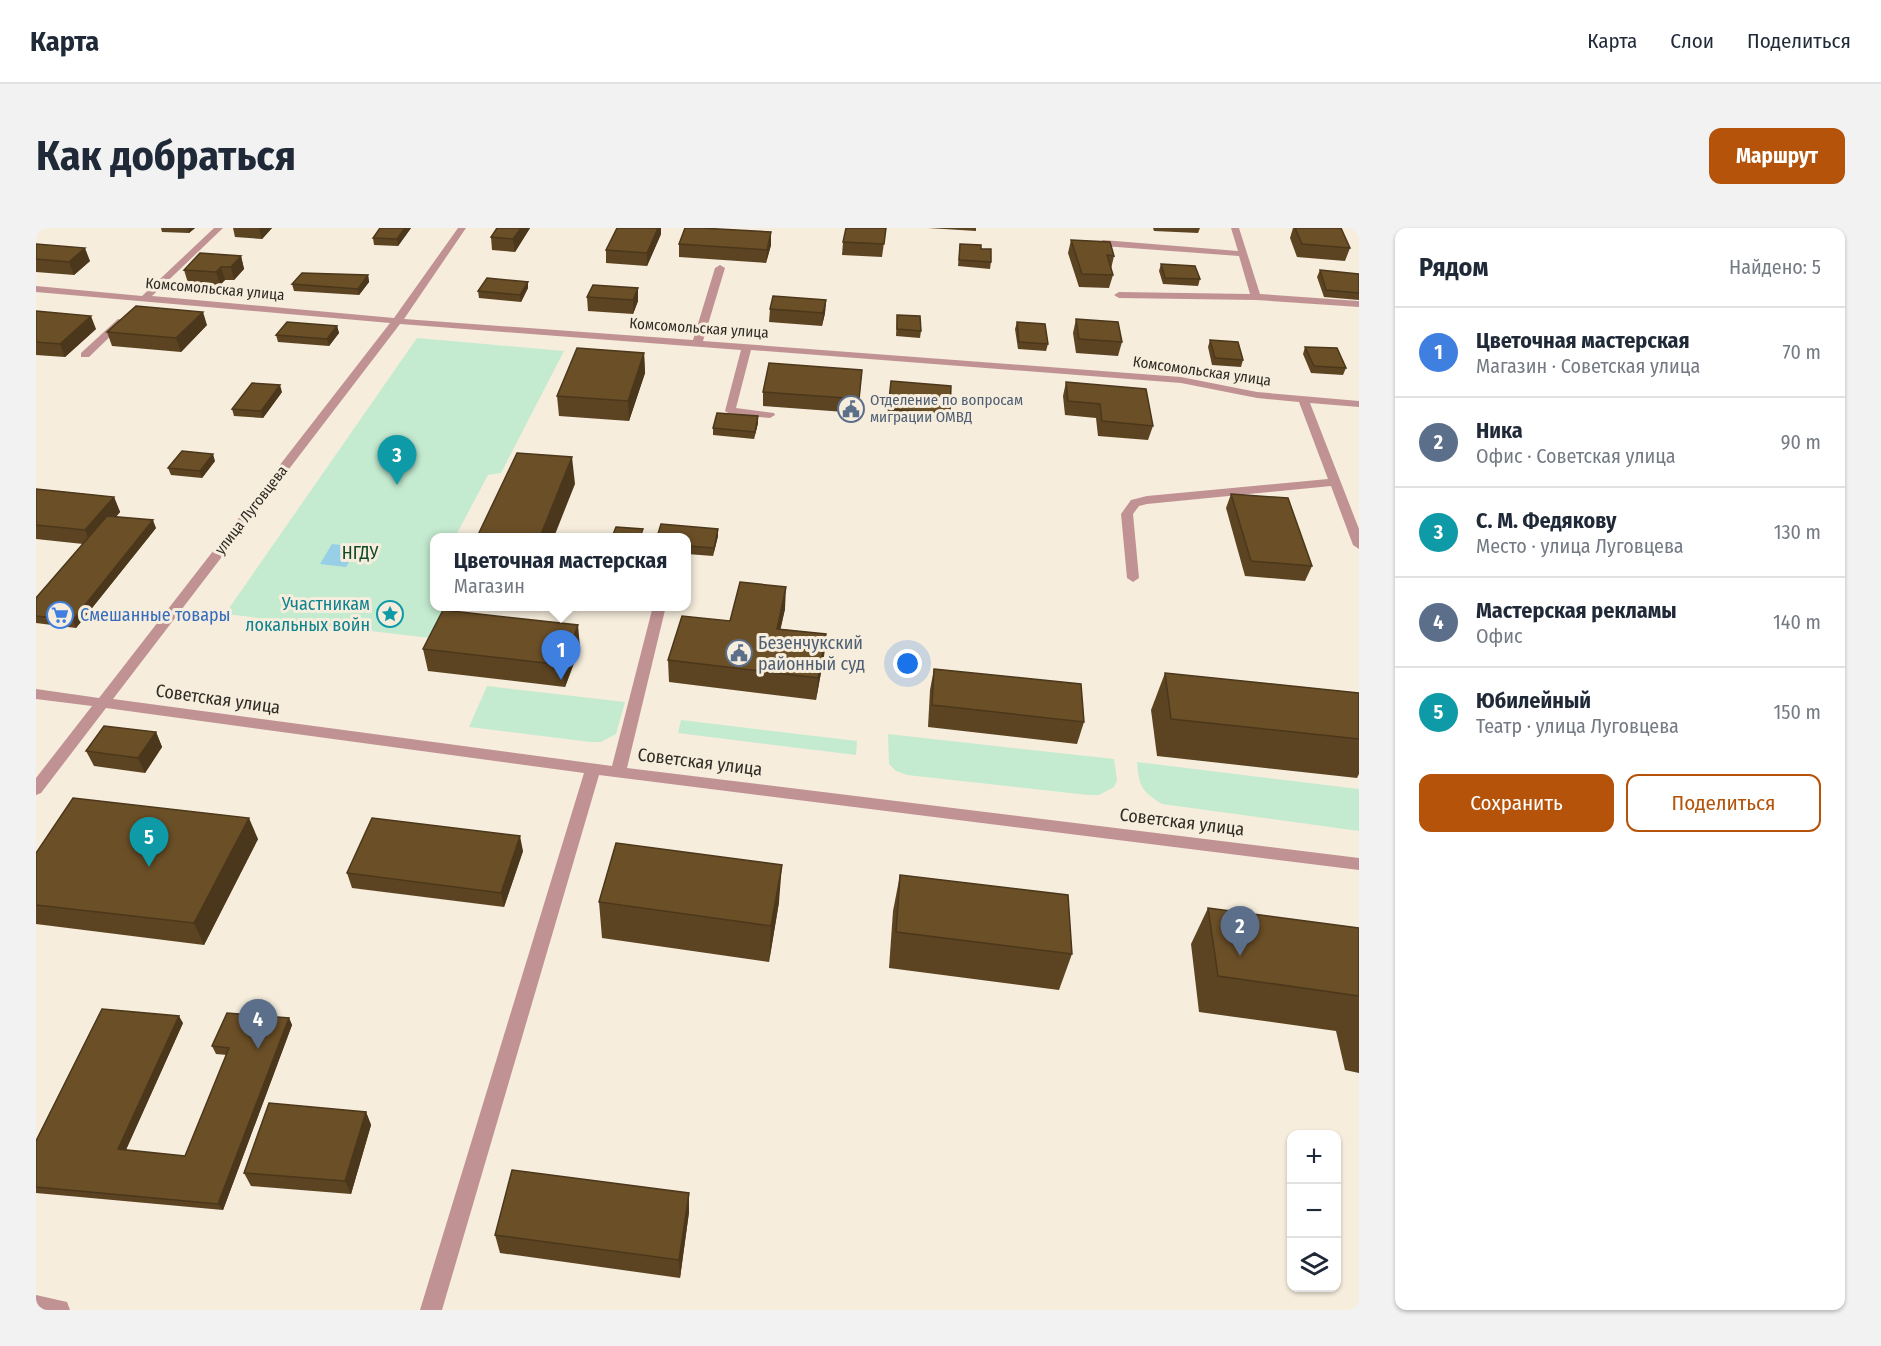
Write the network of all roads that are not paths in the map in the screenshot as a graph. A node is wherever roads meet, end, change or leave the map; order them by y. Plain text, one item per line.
1 (219, 228) edge
2 (462, 228) edge
3 (1235, 228) edge
4 (1103, 243) edge
5 (1243, 254) junction
6 (720, 268) dead end
7 (36, 289) edge
8 (1119, 295) dead end
9 (146, 297) junction
10 (1256, 297) junction
11 (1359, 304) edge
12 (397, 321) junction
13 (697, 343) junction
14 (747, 347) junction
15 (85, 355) dead end
16 (1303, 399) junction
17 (1359, 404) edge
18 (770, 415) dead end
19 (1335, 482) junction
20 (1345, 509) junction
21 (1359, 510) edge
22 (1359, 544) edge
23 (1133, 578) dead end
24 (659, 611) edge
25 (36, 694) edge
26 (102, 703) junction
27 (594, 768) junction
28 (618, 772) junction
29 (36, 789) edge
30 (1359, 864) edge
31 (36, 1305) edge
32 (59, 1310) edge
33 (431, 1310) edge

1 - 9 street
2 - 12 street, улица Луговцева
3 - 5 street
4 - 5 street
5 - 10 street
6 - 13 street
7 - 9 street, Комсомольская улица
8 - 10 street
9 - 12 street, Комсомольская улица
9 - 15 street
10 - 11 street
12 - 13 street, Комсомольская улица
12 - 26 street, улица Луговцева
13 - 14 street, Комсомольская улица
14 - 16 street, Комсомольская улица
14 - 18 street
16 - 17 street, Комсомольская улица
16 - 19 street
19 - 20 street
19 - 23 street
20 - 21 street
20 - 22 street
24 - 28 street
25 - 26 street, Советская улица
26 - 27 street, Советская улица
26 - 29 street, улица Луговцева
27 - 28 street, Советская улица
27 - 33 street
28 - 30 street, Советская улица
31 - 32 street

